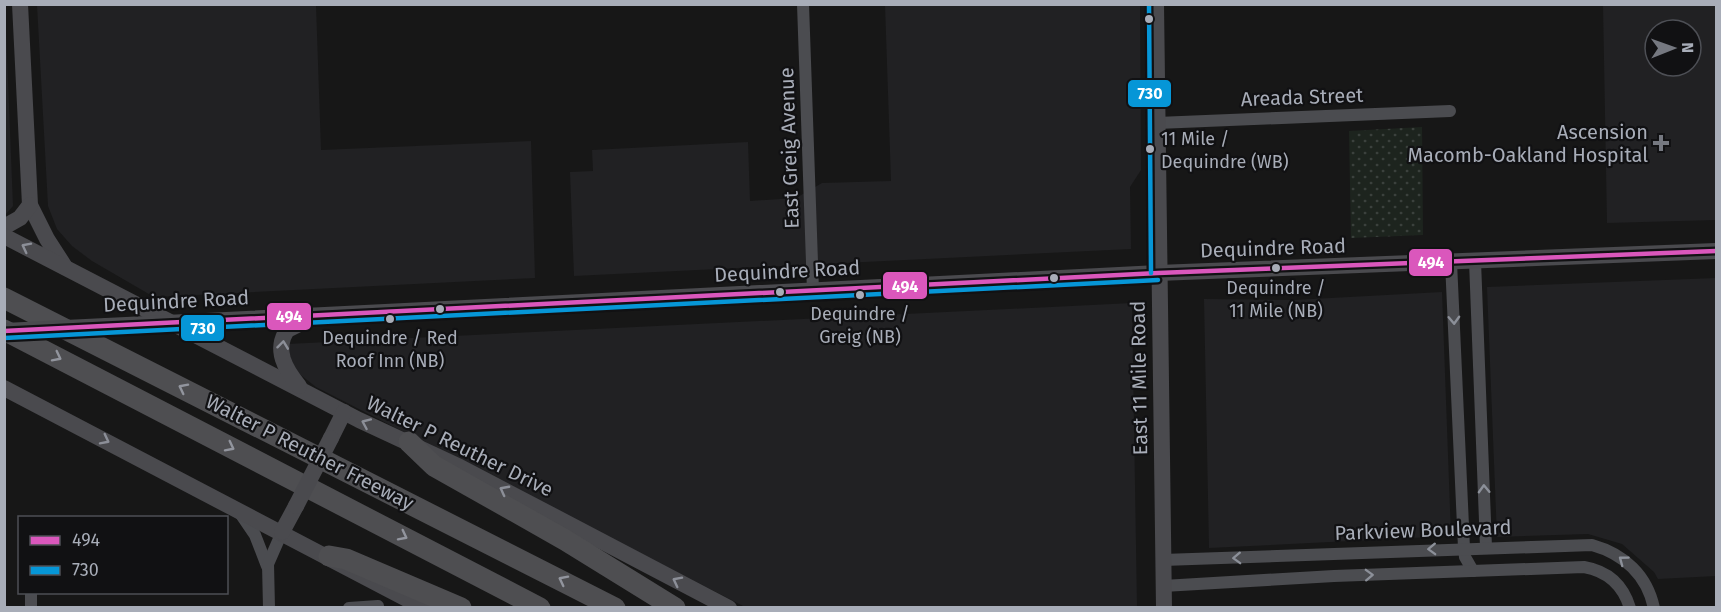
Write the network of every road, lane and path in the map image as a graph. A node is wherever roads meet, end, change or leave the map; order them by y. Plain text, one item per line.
1 (20, 4) edge
2 (803, 4) edge
3 (1156, 4) edge
4 (1450, 111) dead end
5 (1157, 123) junction
6 (30, 205) junction
7 (4, 227) edge
8 (4, 236) edge
9 (1716, 251) edge
10 (1475, 261) junction
11 (1451, 262) junction
12 (66, 268) junction
13 (1158, 273) junction
14 (813, 291) junction
15 (4, 298) edge
16 (319, 315) junction
17 (171, 323) junction
18 (4, 331) edge
19 (4, 388) edge
20 (302, 390) junction
21 (344, 412) junction
22 (409, 442) junction
23 (232, 505) junction
24 (282, 532) junction
25 (1568, 544) junction
26 (1530, 546) junction
27 (1486, 547) junction
28 (1464, 548) junction
29 (1329, 554) junction
30 (1293, 555) junction
31 (329, 556) junction
32 (1163, 560) junction
33 (267, 567) junction
34 (1562, 567) junction
35 (1531, 568) junction
36 (1473, 571) junction
37 (1334, 576) junction
38 (1295, 578) junction
39 (1163, 586) junction
40 (378, 606) edge
41 (269, 608) edge
42 (349, 608) edge
43 (424, 608) edge
44 (461, 608) edge
45 (540, 608) edge
46 (615, 608) edge
47 (675, 608) edge
48 (729, 608) edge
49 (1164, 608) edge
50 (1630, 608) edge
51 (1654, 608) edge

1 - 6 main road
2 - 14 street, East Greig Avenue
3 - 5 main road, East 11 Mile Road
4 - 5 street, Areada Street
5 - 13 main road, East 11 Mile Road
6 - 7 main road
6 - 12 main road
12 -> 8 main road, Walter P Reuther Drive
9 - 10 main road, Dequindre Road
10 - 11 main road, Dequindre Road
27 -> 10 street
11 - 13 main road, Dequindre Road
11 -> 28 street
12 - 17 main road, Walter P Reuther Drive
13 - 14 main road, Dequindre Road
13 - 32 main road, East 11 Mile Road
14 - 16 main road, Dequindre Road
46 -> 15 highway, Walter P Reuther Freeway
16 - 17 main road, Dequindre Road
20 -> 16 main road
17 - 18 main road, Dequindre Road, bridge
17 - 20 main road, Walter P Reuther Drive
18 -> 45 highway, Walter P Reuther Freeway
19 -> 23 main road
20 - 21 main road, Walter P Reuther Drive
22 -> 21 main road, Walter P Reuther Drive
21 - 24 main road, bridge
22 - 47 highway
48 -> 22 main road, Walter P Reuther Drive
23 - 24 main road
23 - 33 street
24 - 31 main road
24 - 33 street
25 - 26 street, Parkview Boulevard
25 - 34 street
51 -> 25 street, Parkview Boulevard
26 - 27 street, Parkview Boulevard
26 - 35 street
27 - 28 street, Parkview Boulevard
28 -> 29 street, Parkview Boulevard
28 - 36 street
29 - 30 street, Parkview Boulevard
29 - 37 street
30 -> 32 street, Parkview Boulevard
30 - 38 street
31 - 43 main road
31 - 44 highway
32 - 39 main road, East 11 Mile Road
33 - 41 street
34 - 35 street
34 - 50 street
35 - 36 street
37 -> 36 street
37 - 38 street
38 - 39 street
39 - 49 main road, East 11 Mile Road
40 - 42 street

